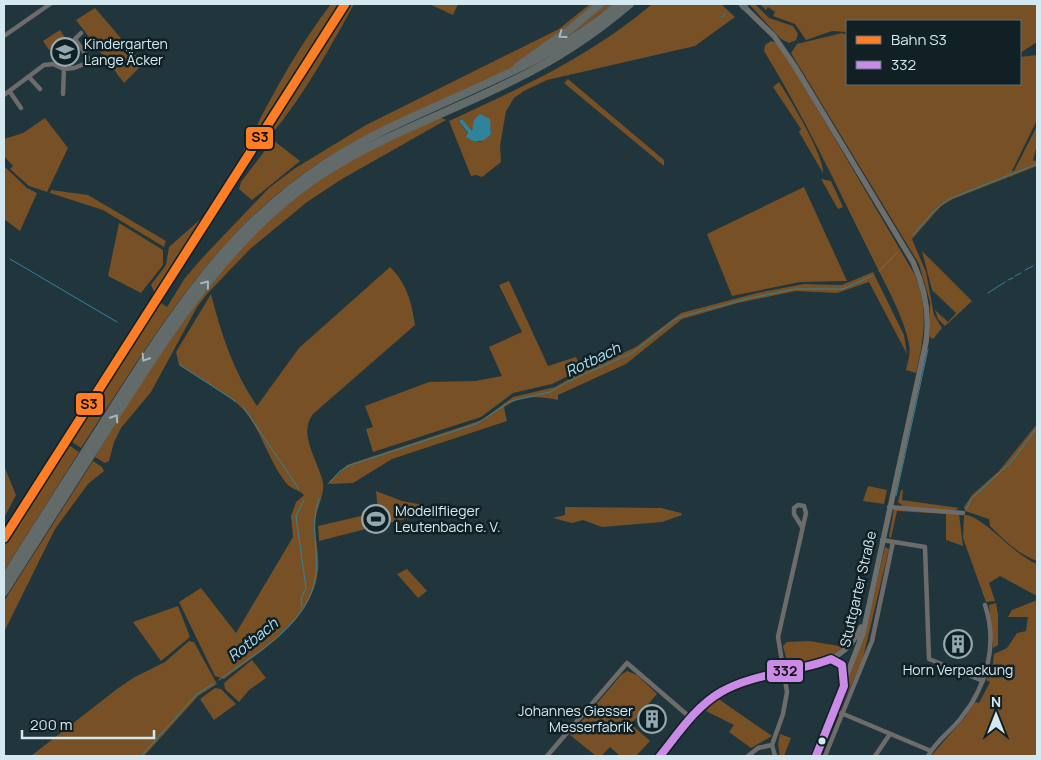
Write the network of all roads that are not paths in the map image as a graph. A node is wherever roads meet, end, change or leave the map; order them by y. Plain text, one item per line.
1 (49, 4) edge
2 (600, 4) edge
3 (619, 4) edge
4 (630, 4) edge
5 (743, 4) edge
6 (80, 33) dead end
7 (4, 36) edge
8 (100, 58) dead end
9 (91, 62) junction
10 (64, 69) junction
11 (512, 74) junction
12 (29, 77) junction
13 (40, 90) dead end
14 (10, 92) junction
15 (63, 94) dead end
16 (4, 95) edge
17 (20, 108) dead end
18 (889, 507) junction
19 (963, 513) dead end
20 (802, 527) junction
21 (882, 540) junction
22 (893, 542) junction
23 (4, 579) edge
24 (4, 592) edge
25 (985, 605) dead end
26 (866, 616) junction
27 (831, 659) junction
28 (785, 673) junction
29 (983, 681) junction
30 (844, 686) junction
31 (841, 713) junction
32 (692, 719) junction
33 (890, 734) junction
34 (772, 745) junction
35 (931, 751) junction
36 (547, 756) edge
37 (660, 756) edge
38 (748, 756) edge
39 (775, 756) edge
40 (816, 756) edge
41 (825, 756) edge
42 (875, 756) edge
43 (928, 756) edge

1 - 7 street
2 -> 11 highway
3 - 11 highway
24 -> 4 highway
5 - 18 main road, Stuttgarter Straße
6 - 9 street
8 - 9 street
9 - 10 street
10 - 12 street
10 - 15 street
11 -> 23 highway
12 - 13 street
12 - 14 street
14 - 16 street
14 - 17 street
18 - 19 street
18 - 21 main road, Stuttgarter Straße
20 - 20 street
20 - 28 street
21 - 22 street
21 - 26 main road, Stuttgarter Straße
22 - 29 street
22 - 31 street
25 - 29 street
26 - 27 main road
26 - 30 main road, Stuttgarter Straße
27 - 28 main road
27 - 30 main road
28 - 32 main road
28 - 34 street
29 - 35 street
30 - 40 main road, Stuttgarter Straße
31 - 33 street
31 - 41 street
32 - 36 street
32 - 37 main road
33 - 35 street
33 - 42 street
34 - 38 street
34 - 39 street
35 - 43 street

